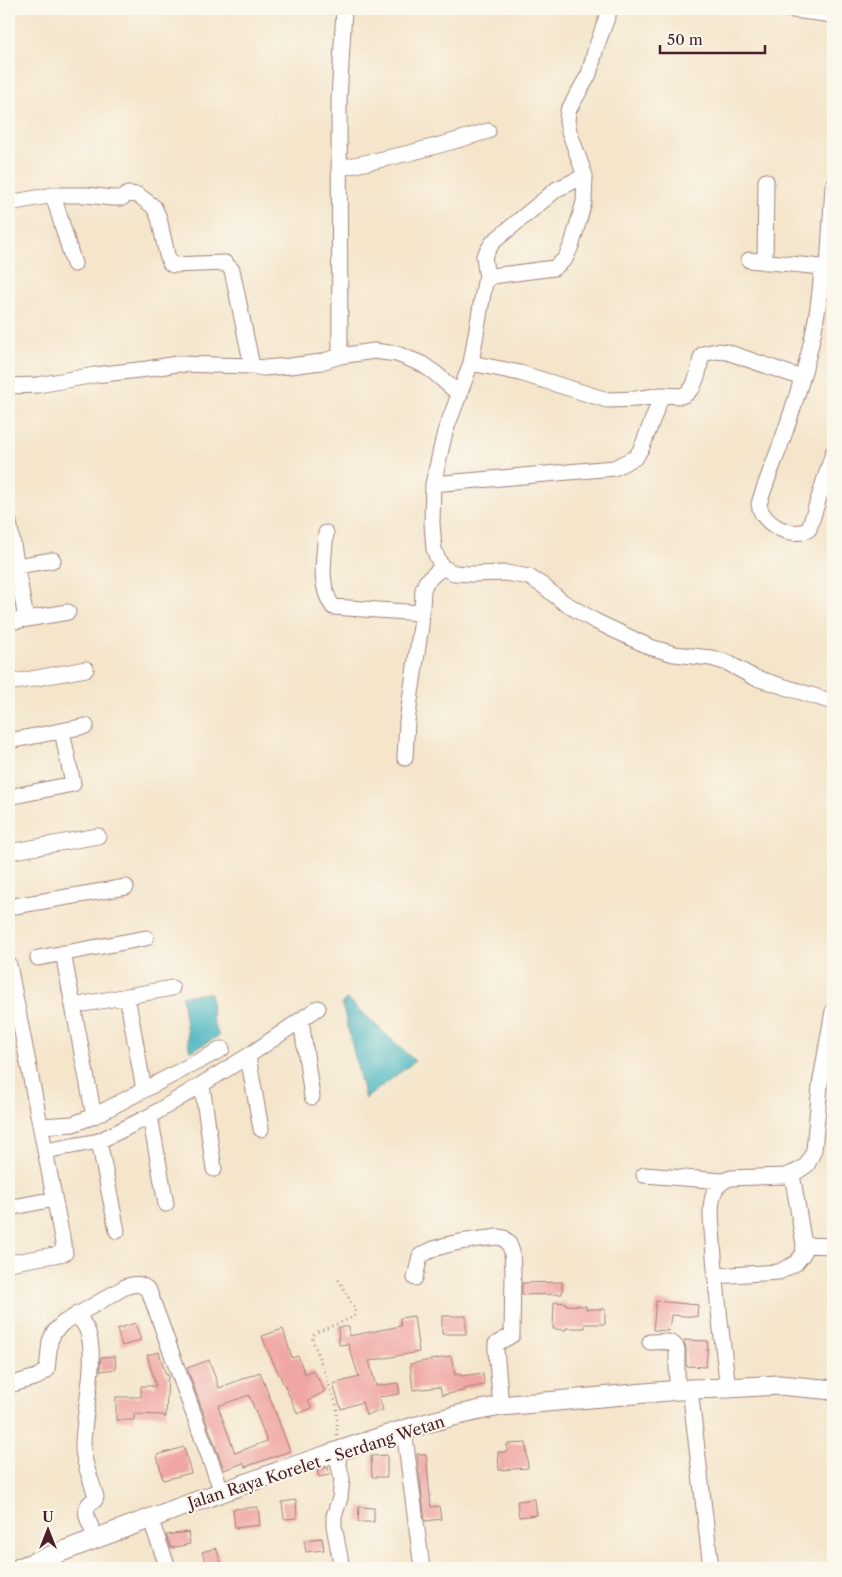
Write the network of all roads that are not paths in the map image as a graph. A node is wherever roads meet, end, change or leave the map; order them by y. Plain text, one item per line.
1 (344, 9) edge
2 (610, 9) edge
3 (786, 9) edge
4 (833, 15) edge
5 (488, 131) dead end
6 (339, 168) junction
7 (585, 176) junction
8 (766, 181) dead end
9 (833, 186) edge
10 (53, 195) junction
11 (9, 203) edge
12 (749, 260) dead end
13 (765, 262) junction
14 (74, 264) dead end
15 (828, 268) edge
16 (487, 279) junction
17 (340, 356) junction
18 (471, 363) junction
19 (252, 366) junction
20 (802, 378) junction
21 (9, 386) edge
22 (460, 395) junction
23 (662, 395) junction
24 (833, 454) edge
25 (433, 484) junction
26 (9, 522) edge
27 (326, 533) dead end
28 (53, 560) dead end
29 (17, 566) junction
30 (442, 567) junction
31 (68, 612) dead end
32 (421, 613) junction
33 (26, 619) junction
34 (9, 622) edge
35 (86, 669) dead end
36 (9, 683) edge
37 (833, 702) edge
38 (86, 726) dead end
39 (62, 731) junction
40 (9, 740) edge
41 (405, 758) dead end
42 (9, 797) edge
43 (98, 836) dead end
44 (9, 852) edge
45 (126, 887) dead end
46 (9, 907) edge
47 (146, 938) dead end
48 (63, 953) junction
49 (38, 958) dead end
50 (9, 965) edge
51 (172, 988) dead end
52 (127, 996) junction
53 (73, 1006) junction
54 (318, 1008) dead end
55 (833, 1011) edge
56 (301, 1020) junction
57 (222, 1049) dead end
58 (248, 1056) junction
59 (202, 1085) junction
60 (827, 1086) edge
61 (144, 1090) junction
62 (312, 1097) dead end
63 (94, 1116) junction
64 (150, 1116) junction
65 (40, 1126) junction
66 (261, 1129) dead end
67 (98, 1141) junction
68 (45, 1151) junction
69 (214, 1169) dead end
70 (792, 1174) junction
71 (644, 1175) dead end
72 (723, 1181) junction
73 (54, 1199) junction
74 (166, 1204) dead end
75 (9, 1208) edge
76 (117, 1231) dead end
77 (804, 1245) junction
78 (833, 1246) edge
79 (9, 1263) edge
80 (715, 1276) junction
81 (415, 1278) dead end
82 (77, 1314) junction
83 (650, 1342) dead end
84 (9, 1385) edge
85 (728, 1388) junction
86 (684, 1390) junction
87 (833, 1390) edge
88 (501, 1406) junction
89 (404, 1430) junction
90 (336, 1452) junction
91 (222, 1492) junction
92 (150, 1518) junction
93 (96, 1538) junction
94 (18, 1568) edge
95 (168, 1568) edge
96 (342, 1568) edge
97 (422, 1568) edge
98 (710, 1568) edge

1 - 6 street
2 - 7 street
3 - 4 street
5 - 6 street
6 - 17 street
7 - 16 street
7 - 16 street
8 - 13 street
9 - 15 street
10 - 11 street
10 - 14 street
10 - 19 street
12 - 13 street
13 - 15 street
15 - 20 street
16 - 18 street
17 - 19 street
17 - 22 street
18 - 22 street
18 - 23 street
19 - 21 street
20 - 23 street
20 - 24 street
22 - 25 street
23 - 25 street
25 - 30 street
26 - 29 street
27 - 32 street
28 - 29 street
29 - 33 street
30 - 32 street
30 - 37 street
31 - 33 street
32 - 41 street
33 - 34 street
35 - 36 street
38 - 39 street
39 - 40 street
39 - 42 street
43 - 44 street
45 - 46 street
47 - 48 street
48 - 49 street
48 - 53 street
50 - 65 street
51 - 52 street
52 - 53 street
52 - 61 street
53 - 63 street
54 - 56 street
55 - 60 street
56 - 58 street
56 - 62 street
57 - 61 street
58 - 59 street
58 - 66 street
59 - 64 street
59 - 69 street
60 - 70 street
61 - 63 street
63 - 65 street
64 - 67 street
64 - 74 street
65 - 68 street
67 - 68 street
67 - 76 street
68 - 73 street
70 - 72 street
70 - 77 street
71 - 72 street
72 - 80 street
73 - 75 street
73 - 79 street
77 - 78 street
77 - 80 street
80 - 85 street
81 - 88 street
82 - 84 street
82 - 91 street
82 - 93 street
83 - 86 street
85 - 86 main road, Jalan Raya Korelet - Serdang Wetan
85 - 87 main road, Jalan Raya Korelet - Serdang Wetan
86 - 88 main road, Jalan Raya Korelet - Serdang Wetan
86 - 98 street
88 - 89 main road, Jalan Raya Korelet - Serdang Wetan
89 - 90 main road, Jalan Raya Korelet - Serdang Wetan
89 - 97 street
90 - 91 main road, Jalan Raya Korelet - Serdang Wetan
90 - 96 street
91 - 92 main road, Jalan Raya Korelet - Serdang Wetan
92 - 93 main road, Jalan Raya Korelet - Serdang Wetan
92 - 95 street
93 - 94 main road, Jalan Raya Korelet - Serdang Wetan

